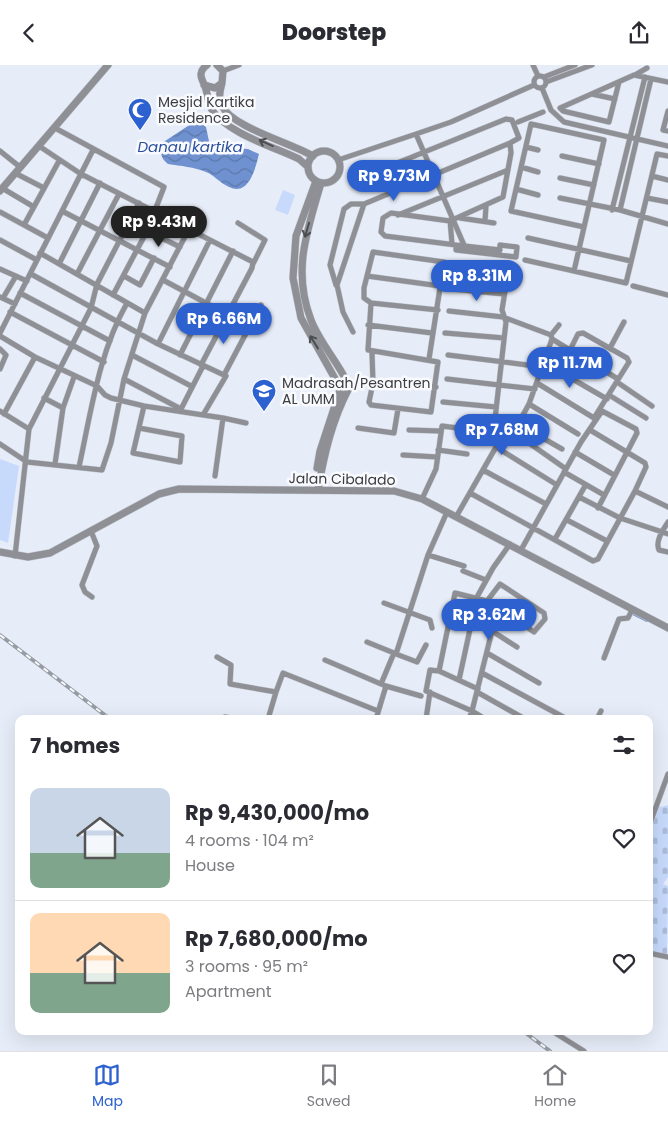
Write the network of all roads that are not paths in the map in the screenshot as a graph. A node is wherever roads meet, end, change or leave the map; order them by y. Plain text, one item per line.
1 (108, 65) edge
2 (207, 65) edge
3 (218, 65) edge
4 (239, 65) edge
5 (533, 65) edge
6 (592, 65) edge
7 (577, 67) edge
8 (201, 68) edge
9 (647, 68) dead end
10 (223, 71) junction
11 (634, 75) junction
12 (538, 76) junction
13 (645, 77) junction
14 (651, 79) junction
15 (545, 80) junction
16 (619, 82) junction
17 (668, 82) edge
18 (222, 83) junction
19 (204, 85) junction
20 (534, 85) junction
21 (542, 88) junction
22 (592, 94) junction
23 (615, 99) junction
24 (668, 111) edge
25 (543, 112) dead end
26 (531, 117) junction
27 (518, 122) dead end
28 (535, 125) junction
29 (55, 128) junction
30 (668, 131) edge
31 (416, 135) junction
32 (630, 137) junction
33 (637, 139) junction
34 (510, 143) junction
35 (39, 146) junction
36 (668, 146) edge
37 (526, 147) junction
38 (92, 150) junction
39 (538, 150) dead end
40 (0, 151) edge
41 (424, 151) junction
42 (313, 156) junction
43 (562, 156) dead end
44 (668, 156) edge
45 (338, 160) junction
46 (59, 161) junction
47 (599, 164) junction
48 (308, 167) junction
49 (521, 167) junction
50 (18, 170) junction
51 (508, 170) junction
52 (538, 172) dead end
53 (81, 173) junction
54 (433, 175) junction
55 (365, 176) dead end
56 (652, 176) junction
57 (560, 178) dead end
58 (668, 180) edge
59 (318, 182) junction
60 (100, 183) junction
61 (594, 185) junction
62 (44, 188) junction
63 (1, 189) edge
64 (516, 189) junction
65 (119, 194) junction
66 (442, 195) junction
67 (538, 195) dead end
68 (647, 197) junction
69 (560, 198) dead end
70 (668, 202) edge
71 (138, 203) junction
72 (364, 203) junction
73 (589, 205) junction
74 (486, 206) junction
75 (34, 207) junction
76 (612, 210) junction
77 (62, 211) junction
78 (620, 211) junction
79 (0, 212) edge
80 (156, 212) junction
81 (398, 215) junction
82 (642, 217) junction
83 (454, 220) junction
84 (81, 221) junction
85 (485, 221) junction
86 (238, 223) dead end
87 (494, 223) dead end
88 (668, 224) edge
89 (24, 225) junction
90 (584, 227) junction
91 (189, 229) junction
92 (101, 230) junction
93 (147, 231) junction
94 (48, 238) junction
95 (528, 238) dead end
96 (0, 240) edge
97 (119, 240) junction
98 (210, 240) junction
99 (454, 244) junction
100 (180, 247) junction
101 (464, 248) junction
102 (138, 249) junction
103 (578, 250) junction
104 (233, 251) junction
105 (499, 252) dead end
106 (40, 253) junction
107 (154, 258) junction
108 (38, 259) junction
109 (525, 260) dead end
110 (631, 261) junction
111 (59, 264) junction
112 (253, 264) junction
113 (170, 267) junction
114 (452, 268) dead end
115 (0, 269) edge
116 (574, 271) junction
117 (31, 274) junction
118 (77, 274) junction
119 (16, 276) junction
120 (124, 276) junction
121 (367, 276) junction
122 (163, 280) junction
123 (27, 281) junction
124 (97, 284) junction
125 (337, 285) junction
126 (440, 286) junction
127 (633, 287) dead end
128 (452, 289) dead end
129 (185, 291) junction
130 (20, 293) junction
131 (504, 294) junction
132 (113, 295) junction
133 (668, 295) edge
134 (2, 297) edge
135 (206, 302) junction
136 (127, 303) junction
137 (371, 303) junction
138 (15, 304) junction
139 (261, 305) dead end
140 (91, 308) junction
141 (438, 310) junction
142 (448, 311) dead end
143 (10, 313) junction
144 (145, 313) junction
145 (228, 315) junction
146 (503, 317) junction
147 (117, 321) junction
148 (624, 322) dead end
149 (368, 325) junction
150 (559, 325) dead end
151 (249, 326) junction
152 (81, 327) junction
153 (1, 331) edge
154 (138, 332) junction
155 (353, 332) dead end
156 (432, 333) junction
157 (445, 333) dead end
158 (552, 337) junction
159 (504, 339) junction
160 (110, 341) junction
161 (158, 344) junction
162 (71, 346) junction
163 (610, 348) junction
164 (0, 349) edge
165 (570, 350) junction
166 (372, 353) junction
167 (132, 355) junction
168 (180, 355) junction
169 (448, 355) dead end
170 (36, 357) junction
171 (429, 359) junction
172 (501, 361) junction
173 (104, 362) junction
174 (543, 362) junction
175 (202, 365) junction
176 (527, 365) dead end
177 (0, 369) edge
178 (60, 369) junction
179 (224, 375) junction
180 (74, 377) junction
181 (124, 379) junction
182 (447, 379) dead end
183 (617, 381) junction
184 (373, 383) junction
185 (499, 383) junction
186 (348, 384) junction
187 (97, 386) junction
188 (192, 386) junction
189 (536, 386) junction
190 (339, 387) junction
191 (436, 387) junction
192 (608, 397) junction
193 (44, 398) junction
194 (120, 401) junction
195 (443, 402) dead end
196 (529, 404) junction
197 (144, 406) junction
198 (652, 406) dead end
199 (496, 407) junction
200 (63, 408) junction
201 (398, 409) junction
202 (180, 410) junction
203 (2, 413) edge
204 (203, 415) junction
205 (223, 418) junction
206 (646, 418) dead end
207 (246, 423) dead end
208 (139, 428) junction
209 (358, 428) dead end
210 (29, 429) junction
211 (409, 430) dead end
212 (590, 430) junction
213 (440, 431) junction
214 (578, 434) dead end
215 (0, 444) edge
216 (496, 447) junction
217 (562, 449) dead end
218 (438, 450) junction
219 (575, 452) junction
220 (467, 453) dead end
221 (627, 453) junction
222 (403, 455) dead end
223 (437, 457) junction
224 (27, 462) junction
225 (55, 464) junction
226 (79, 467) junction
227 (483, 470) junction
228 (565, 470) junction
229 (614, 475) junction
230 (214, 476) dead end
231 (557, 485) junction
232 (585, 486) junction
233 (316, 490) junction
234 (635, 491) junction
235 (470, 493) junction
236 (604, 495) junction
237 (579, 497) junction
238 (422, 499) junction
239 (546, 505) junction
240 (667, 506) edge
241 (598, 507) junction
242 (445, 515) junction
243 (456, 517) junction
244 (620, 518) junction
245 (567, 520) junction
246 (668, 522) edge
247 (533, 527) junction
248 (91, 531) junction
249 (661, 532) junction
250 (668, 534) edge
251 (555, 539) junction
252 (607, 541) junction
253 (510, 544) junction
254 (521, 550) junction
255 (0, 552) edge
256 (668, 553) edge
257 (428, 555) junction
258 (15, 556) junction
259 (486, 580) junction
260 (92, 597) dead end
261 (477, 597) junction
262 (488, 601) junction
263 (384, 603) dead end
264 (411, 613) junction
265 (631, 613) junction
266 (472, 619) junction
267 (432, 628) dead end
268 (668, 629) edge
269 (492, 631) junction
270 (367, 642) dead end
271 (426, 645) dead end
272 (517, 647) dead end
273 (487, 653) junction
274 (395, 654) junction
275 (217, 657) dead end
276 (604, 658) dead end
277 (325, 660) dead end
278 (440, 671) junction
279 (482, 673) junction
280 (459, 680) junction
281 (539, 683) dead end
282 (384, 685) junction
283 (478, 690) junction
284 (276, 691) junction
285 (430, 691) junction
286 (421, 696) dead end
287 (378, 711) junction
288 (472, 711) junction
289 (601, 711) dead end
290 (269, 715) edge
291 (377, 715) edge
292 (427, 715) edge
293 (470, 715) edge
294 (478, 715) edge
295 (519, 715) edge
296 (560, 715) edge
297 (599, 715) edge
298 (668, 774) edge
299 (653, 815) edge
300 (653, 954) edge
301 (668, 957) edge
302 (558, 1035) edge
303 (584, 1051) edge

1 - 29 street
2 - 8 street
3 - 10 street
4 - 10 street
5 - 12 street
6 - 7 street
7 - 15 street
8 - 19 street
9 - 11 street
10 - 18 street
11 - 13 street
11 - 16 street
12 - 15 street
12 - 20 street
13 - 14 street
13 - 32 street
14 - 17 street
14 - 33 street
15 - 21 street
16 - 22 street
16 - 23 street
18 - 19 street
18 - 42 street
48 -> 19 street
20 - 21 street
20 - 31 street
21 - 32 street
22 - 23 street
22 - 23 street
24 - 30 street
25 - 26 street
26 - 27 street
26 - 28 street
28 - 37 street
28 - 47 street
29 - 35 street
29 - 38 street
31 - 41 street
31 - 45 street
32 - 33 street
32 - 76 street
33 - 36 street
33 - 78 street
34 - 41 street
34 - 51 street
34 - 54 street
35 - 46 street
35 - 50 street
37 - 39 street
37 - 49 street
38 - 53 street
38 - 80 street
40 - 50 street
41 - 54 street
41 - 55 street
42 - 45 street
42 - 48 street
43 - 47 street
44 - 56 street
45 - 59 street
46 - 53 street
46 - 62 street
47 - 61 street
48 - 59 street
49 - 52 street
49 - 64 street
50 - 62 street
50 - 63 street
51 - 66 street
51 - 74 street
53 - 60 street
53 - 77 street
54 - 66 street
54 - 72 street
56 - 58 street
56 - 68 street
57 - 61 street
59 -> 186 street
190 -> 59 street
60 - 65 street
60 - 84 street
61 - 73 street
62 - 75 street
63 - 75 street
64 - 67 street
64 - 90 street
65 - 71 street
65 - 92 street
66 - 81 street
66 - 83 street
68 - 70 street
68 - 82 street
69 - 73 street
71 - 80 street
71 - 97 street
72 - 125 street
72 - 125 street
73 - 76 street
73 - 90 street
74 - 83 street
74 - 85 street
75 - 89 street
76 - 78 street
77 - 84 street
77 - 94 street
78 - 82 street
79 - 89 street
80 - 91 street
80 - 93 street
81 - 83 street
81 - 99 street
82 - 88 street
82 - 110 street
83 - 85 street
83 - 99 street
83 - 101 street
84 - 92 street
84 - 111 street
85 - 87 street
86 - 112 street
89 - 94 street
90 - 103 street
91 - 98 street
91 - 100 street
92 - 97 street
92 - 118 street
93 - 100 street
93 - 102 street
94 - 106 street
95 - 103 street
96 - 108 street
97 - 102 street
97 - 124 street
98 - 104 street
98 - 129 street
99 - 101 street
100 - 113 street
101 - 105 street
102 - 107 street
102 - 120 street
103 - 110 street
103 - 116 street
104 - 112 street
104 - 135 street
106 - 108 street
106 - 111 street
107 - 113 street
107 - 120 street
108 - 117 street
109 - 116 street
110 - 116 street
111 - 118 street
112 - 145 street
113 - 122 street
114 - 131 street
115 - 119 street
117 - 123 street
117 - 140 street
118 - 124 street
119 - 123 street
119 - 134 street
120 - 132 street
121 - 126 street
121 - 126 street
121 - 137 street
122 - 129 street
122 - 144 street
123 - 130 street
124 - 132 street
124 - 140 street
125 - 155 street
126 - 141 street
127 - 133 street
128 - 131 street
129 - 135 street
129 - 161 street
130 - 138 street
130 - 152 street
131 - 146 street
132 - 136 street
134 - 138 street
135 - 145 street
135 - 168 street
136 - 144 street
136 - 147 street
137 - 141 street
137 - 149 street
138 - 143 street
139 - 151 street
140 - 147 street
140 - 152 street
141 - 156 street
142 - 146 street
143 - 153 street
143 - 162 street
144 - 154 street
145 - 151 street
145 - 175 street
146 - 158 street
146 - 159 street
147 - 154 street
147 - 160 street
148 - 163 street
149 - 156 street
149 - 166 street
150 - 158 street
151 - 179 street
152 - 160 street
152 - 162 street
153 - 170 street
154 - 161 street
154 - 167 street
156 - 171 street
157 - 159 street
158 - 165 street
158 - 174 street
159 - 172 street
160 - 173 street
161 - 168 street
162 - 173 street
162 - 178 street
163 - 165 street
163 - 183 street
164 - 177 street
165 - 183 street
166 - 171 street
166 - 184 street
167 - 181 street
167 - 188 street
168 - 175 street
169 - 172 street
170 - 178 street
170 - 203 street
171 - 191 street
172 - 176 street
172 - 185 street
173 - 187 street
174 - 189 street
174 - 192 street
175 - 179 street
175 - 188 street
178 - 180 street
178 - 193 street
179 - 204 street
180 - 187 street
180 - 200 street
181 - 194 street
181 - 202 street
182 - 185 street
183 - 192 street
183 - 198 street
184 - 186 street
184 - 191 street
184 - 201 street
185 - 189 street
185 - 199 street
186 - 190 street
186 - 233 street
187 - 194 street
187 - 226 street
188 - 202 street
189 - 192 street
189 - 196 street
190 - 233 street
191 - 201 street
192 - 206 street
193 - 200 street
193 - 210 street
194 - 197 street
194 - 226 street
195 - 199 street
196 - 214 street
196 - 217 street
197 - 202 street
197 - 208 street
199 - 213 street
200 - 225 street
201 - 209 street
202 - 204 street
203 - 210 street
204 - 205 street
205 - 207 street
205 - 230 street
208 - 208 street
210 - 224 street
211 - 213 street
212 - 219 street
212 - 221 street
212 - 221 street
213 - 218 street
215 - 224 street
216 - 227 street
216 - 228 street
216 - 231 street
218 - 220 street
218 - 223 street
219 - 228 street
219 - 229 street
221 - 229 street
221 - 234 street
222 - 223 street
223 - 238 street
224 - 225 street
224 - 258 street
225 - 226 street
227 - 235 street
227 - 239 street
228 - 231 street
228 - 232 street
229 - 236 street
231 - 239 street
232 - 236 street
232 - 237 street
233 - 238 street, Jalan Cibalado
233 - 248 street, Jalan Cibalado
234 - 240 street
234 - 244 street
235 - 243 street
235 - 247 street
236 - 241 street
237 - 241 street
237 - 245 street
238 - 242 street, Jalan Cibalado
239 - 247 street
241 - 244 street
242 - 243 street, Jalan Cibalado
242 - 257 street
243 - 253 street, Jalan Cibalado
244 - 249 street
244 - 252 street
245 - 251 street
245 - 252 street
246 - 249 street
247 - 251 street
247 - 254 street
248 - 258 street, Jalan Cibalado
248 - 260 street
249 - 250 street
249 - 256 street
251 - 252 street
253 - 254 street, Jalan Cibalado
253 - 259 street
254 - 265 street, Jalan Cibalado
255 - 258 street, Jalan Cibalado
257 - 259 street
257 - 264 street
259 - 261 street
261 - 262 street
261 - 266 street
261 - 278 street
262 - 262 street
263 - 264 street
264 - 267 street
264 - 274 street
265 - 268 street, Jalan Cibalado
265 - 276 street
266 - 269 street
266 - 280 street
269 - 272 street
269 - 273 street
270 - 274 street
271 - 274 street
273 - 279 street
273 - 281 street
274 - 282 street
275 - 284 street
277 - 282 street
278 - 280 street
278 - 285 street
279 - 283 street
279 - 296 street
280 - 283 street
282 - 286 street
282 - 287 street
283 - 288 street
283 - 295 street
284 - 287 street
284 - 290 street
285 - 288 street
285 - 292 street
287 - 291 street
288 - 293 street
288 - 294 street
289 - 297 street
298 - 299 street
300 - 301 street
302 - 303 street

